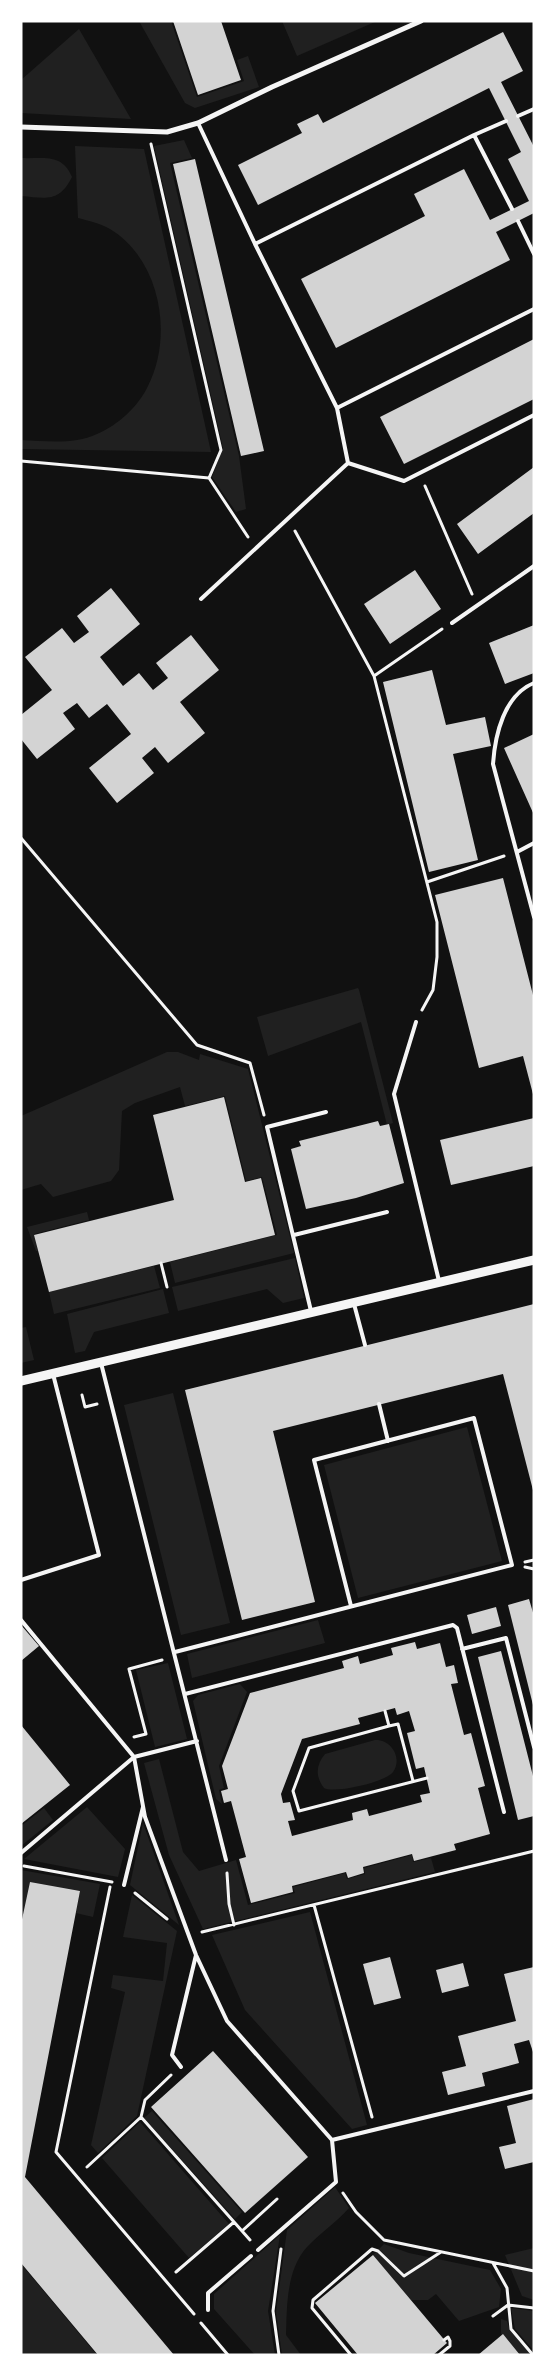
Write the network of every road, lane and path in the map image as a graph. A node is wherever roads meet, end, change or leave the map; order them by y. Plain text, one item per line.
1 (421, 21) edge
2 (534, 109) edge
3 (518, 116) dead end
4 (506, 121) dead end
5 (198, 123) junction
6 (21, 127) edge
7 (148, 131) junction
8 (474, 135) junction
9 (512, 209) dead end
10 (518, 221) dead end
11 (255, 244) junction
12 (534, 254) edge
13 (534, 309) edge
14 (337, 408) junction
15 (534, 415) edge
16 (21, 461) edge
17 (348, 463) junction
18 (420, 474) junction
19 (209, 478) junction
20 (288, 519) junction
21 (256, 548) junction
22 (534, 566) edge
23 (201, 599) dead end
24 (477, 606) junction
25 (452, 623) joint
26 (374, 676) junction
27 (534, 683) edge
28 (21, 838) edge
29 (534, 843) edge
30 (516, 852) junction
31 (427, 882) junction
32 (534, 917) edge
33 (416, 1022) joint
34 (326, 1112) dead end
35 (267, 1127) junction
36 (387, 1212) dead end
37 (294, 1235) junction
38 (534, 1260) edge
39 (161, 1263) dead end
40 (439, 1284) junction
41 (167, 1287) dead end
42 (354, 1304) junction
43 (312, 1314) junction
44 (365, 1345) dead end
45 (101, 1363) junction
46 (53, 1374) junction
47 (21, 1381) edge
48 (82, 1395) dead end
49 (104, 1403) dead end
50 (379, 1404) dead end
51 (388, 1441) junction
52 (21, 1580) edge
53 (351, 1606) junction
54 (21, 1620) edge
55 (462, 1649) junction
56 (175, 1652) junction
57 (169, 1658) dead end
58 (185, 1694) junction
59 (385, 1711) dead end
60 (390, 1726) junction
61 (121, 1741) junction
62 (197, 1741) junction
63 (534, 1747) edge
64 (134, 1756) junction
65 (427, 1778) dead end
66 (413, 1782) junction
67 (143, 1805) junction
68 (504, 1812) dead end
69 (534, 1851) edge
70 (21, 1853) edge
71 (226, 1860) joint
72 (21, 1866) edge
73 (111, 1882) junction
74 (124, 1884) junction
75 (314, 1905) junction
76 (234, 1925) junction
77 (202, 1932) junction
78 (188, 1936) junction
79 (206, 1941) dead end
80 (196, 1955) junction
81 (181, 2067) joint
82 (534, 2092) edge
83 (141, 2117) junction
84 (375, 2129) junction
85 (332, 2140) junction
86 (87, 2167) dead end
87 (336, 2182) junction
88 (278, 2198) dead end
89 (234, 2222) junction
90 (284, 2228) junction
91 (242, 2231) junction
92 (258, 2250) joint
93 (441, 2252) junction
94 (251, 2256) dead end
95 (493, 2263) junction
96 (534, 2271) edge
97 (176, 2272) dead end
98 (508, 2305) junction
99 (534, 2308) edge
100 (208, 2310) dead end
101 (492, 2316) dead end
102 (444, 2340) dead end
103 (228, 2355) edge
104 (279, 2355) edge
105 (351, 2355) edge
106 (439, 2355) edge
107 (533, 2355) edge

1 - 5 street
2 - 3 lane
4 - 8 lane
5 - 7 street
5 - 11 lane
6 - 7 street
7 - 19 path
8 - 9 lane
8 - 11 lane
10 - 12 lane
11 - 14 lane
13 - 14 lane
14 - 17 lane
15 - 18 lane
16 - 19 path
17 - 18 lane
17 - 20 lane
18 - 24 path
19 - 21 path
20 - 21 lane
20 - 26 path
21 - 23 lane
22 - 24 lane
24 - 25 lane
25 - 26 path
26 - 31 path
27 - 30 lane
28 - 35 path
29 - 30 lane
30 - 31 path
30 - 32 lane
31 - 33 path
33 - 40 lane
34 - 35 lane
35 - 37 lane
36 - 37 lane
37 - 43 lane
38 - 40 street
39 - 41 path
40 - 42 street
42 - 43 street
42 - 44 lane
43 - 45 street
45 - 46 street
45 - 56 lane
46 - 47 street
46 - 52 lane
48 - 49 path
50 - 51 lane
51 - 53 lane
51 - 53 lane
53 - 56 lane
54 - 61 lane
55 - 58 lane
55 - 63 lane
55 - 68 lane
56 - 58 lane
57 - 61 path
58 - 62 lane
59 - 60 path
60 - 66 path
60 - 66 path
61 - 64 lane
62 - 64 lane
62 - 71 lane
64 - 67 lane
64 - 70 lane
65 - 66 path
67 - 74 lane
67 - 78 lane
69 - 75 path
71 - 76 path
72 - 73 path
73 - 74 path
73 - 103 path
74 - 78 path
75 - 76 path
75 - 84 path
76 - 77 path
77 - 78 path
77 - 79 path
78 - 80 lane
80 - 81 lane
80 - 85 lane
81 - 83 path
82 - 84 lane
83 - 86 path
83 - 89 path
84 - 85 lane
85 - 87 lane
87 - 90 lane
87 - 93 path
88 - 91 path
89 - 91 path
89 - 97 path
90 - 92 lane
90 - 104 path
91 - 92 path
93 - 95 path
93 - 105 path
94 - 100 lane
95 - 96 path
95 - 98 path
98 - 99 path
98 - 101 path
98 - 107 path
102 - 106 path

